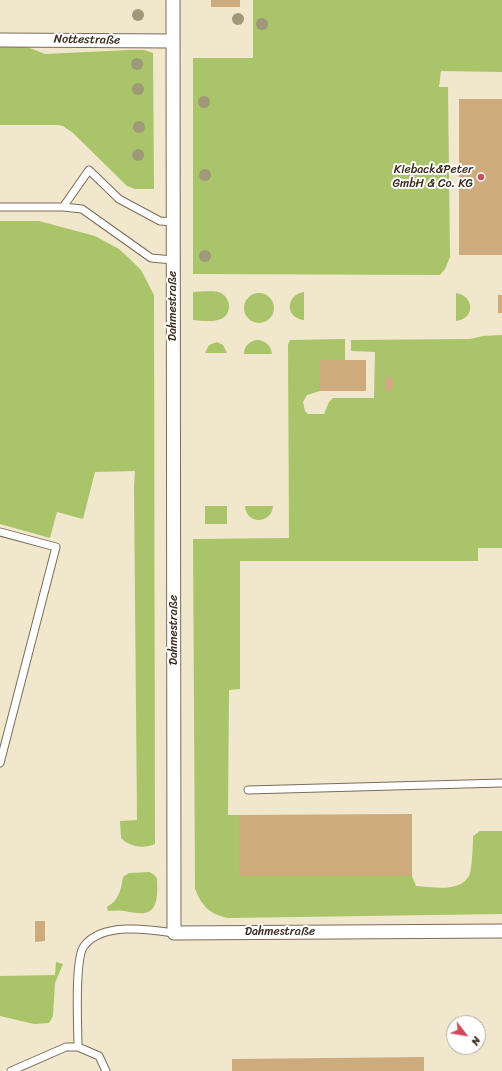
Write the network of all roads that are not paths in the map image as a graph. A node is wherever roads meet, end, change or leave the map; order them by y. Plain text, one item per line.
1 (173, 0) edge
2 (0, 40) edge
3 (173, 41) junction
4 (0, 207) edge
5 (63, 207) junction
6 (173, 222) junction
7 (173, 260) junction
8 (0, 532) edge
9 (0, 763) edge
10 (502, 783) edge
11 (248, 790) dead end
12 (502, 931) edge
13 (174, 932) junction
14 (78, 1047) junction
15 (11, 1071) edge
16 (106, 1071) edge

1 - 3 street, Dahmestraße
2 - 3 street, Nottestraße
3 - 6 street, Dahmestraße
4 - 5 lane
5 - 6 lane
5 - 7 lane
6 - 7 street, Dahmestraße
7 - 13 street, Dahmestraße
8 - 9 lane
10 - 11 lane
12 - 13 street, Dahmestraße
13 - 14 lane
14 - 15 lane
14 - 16 lane

